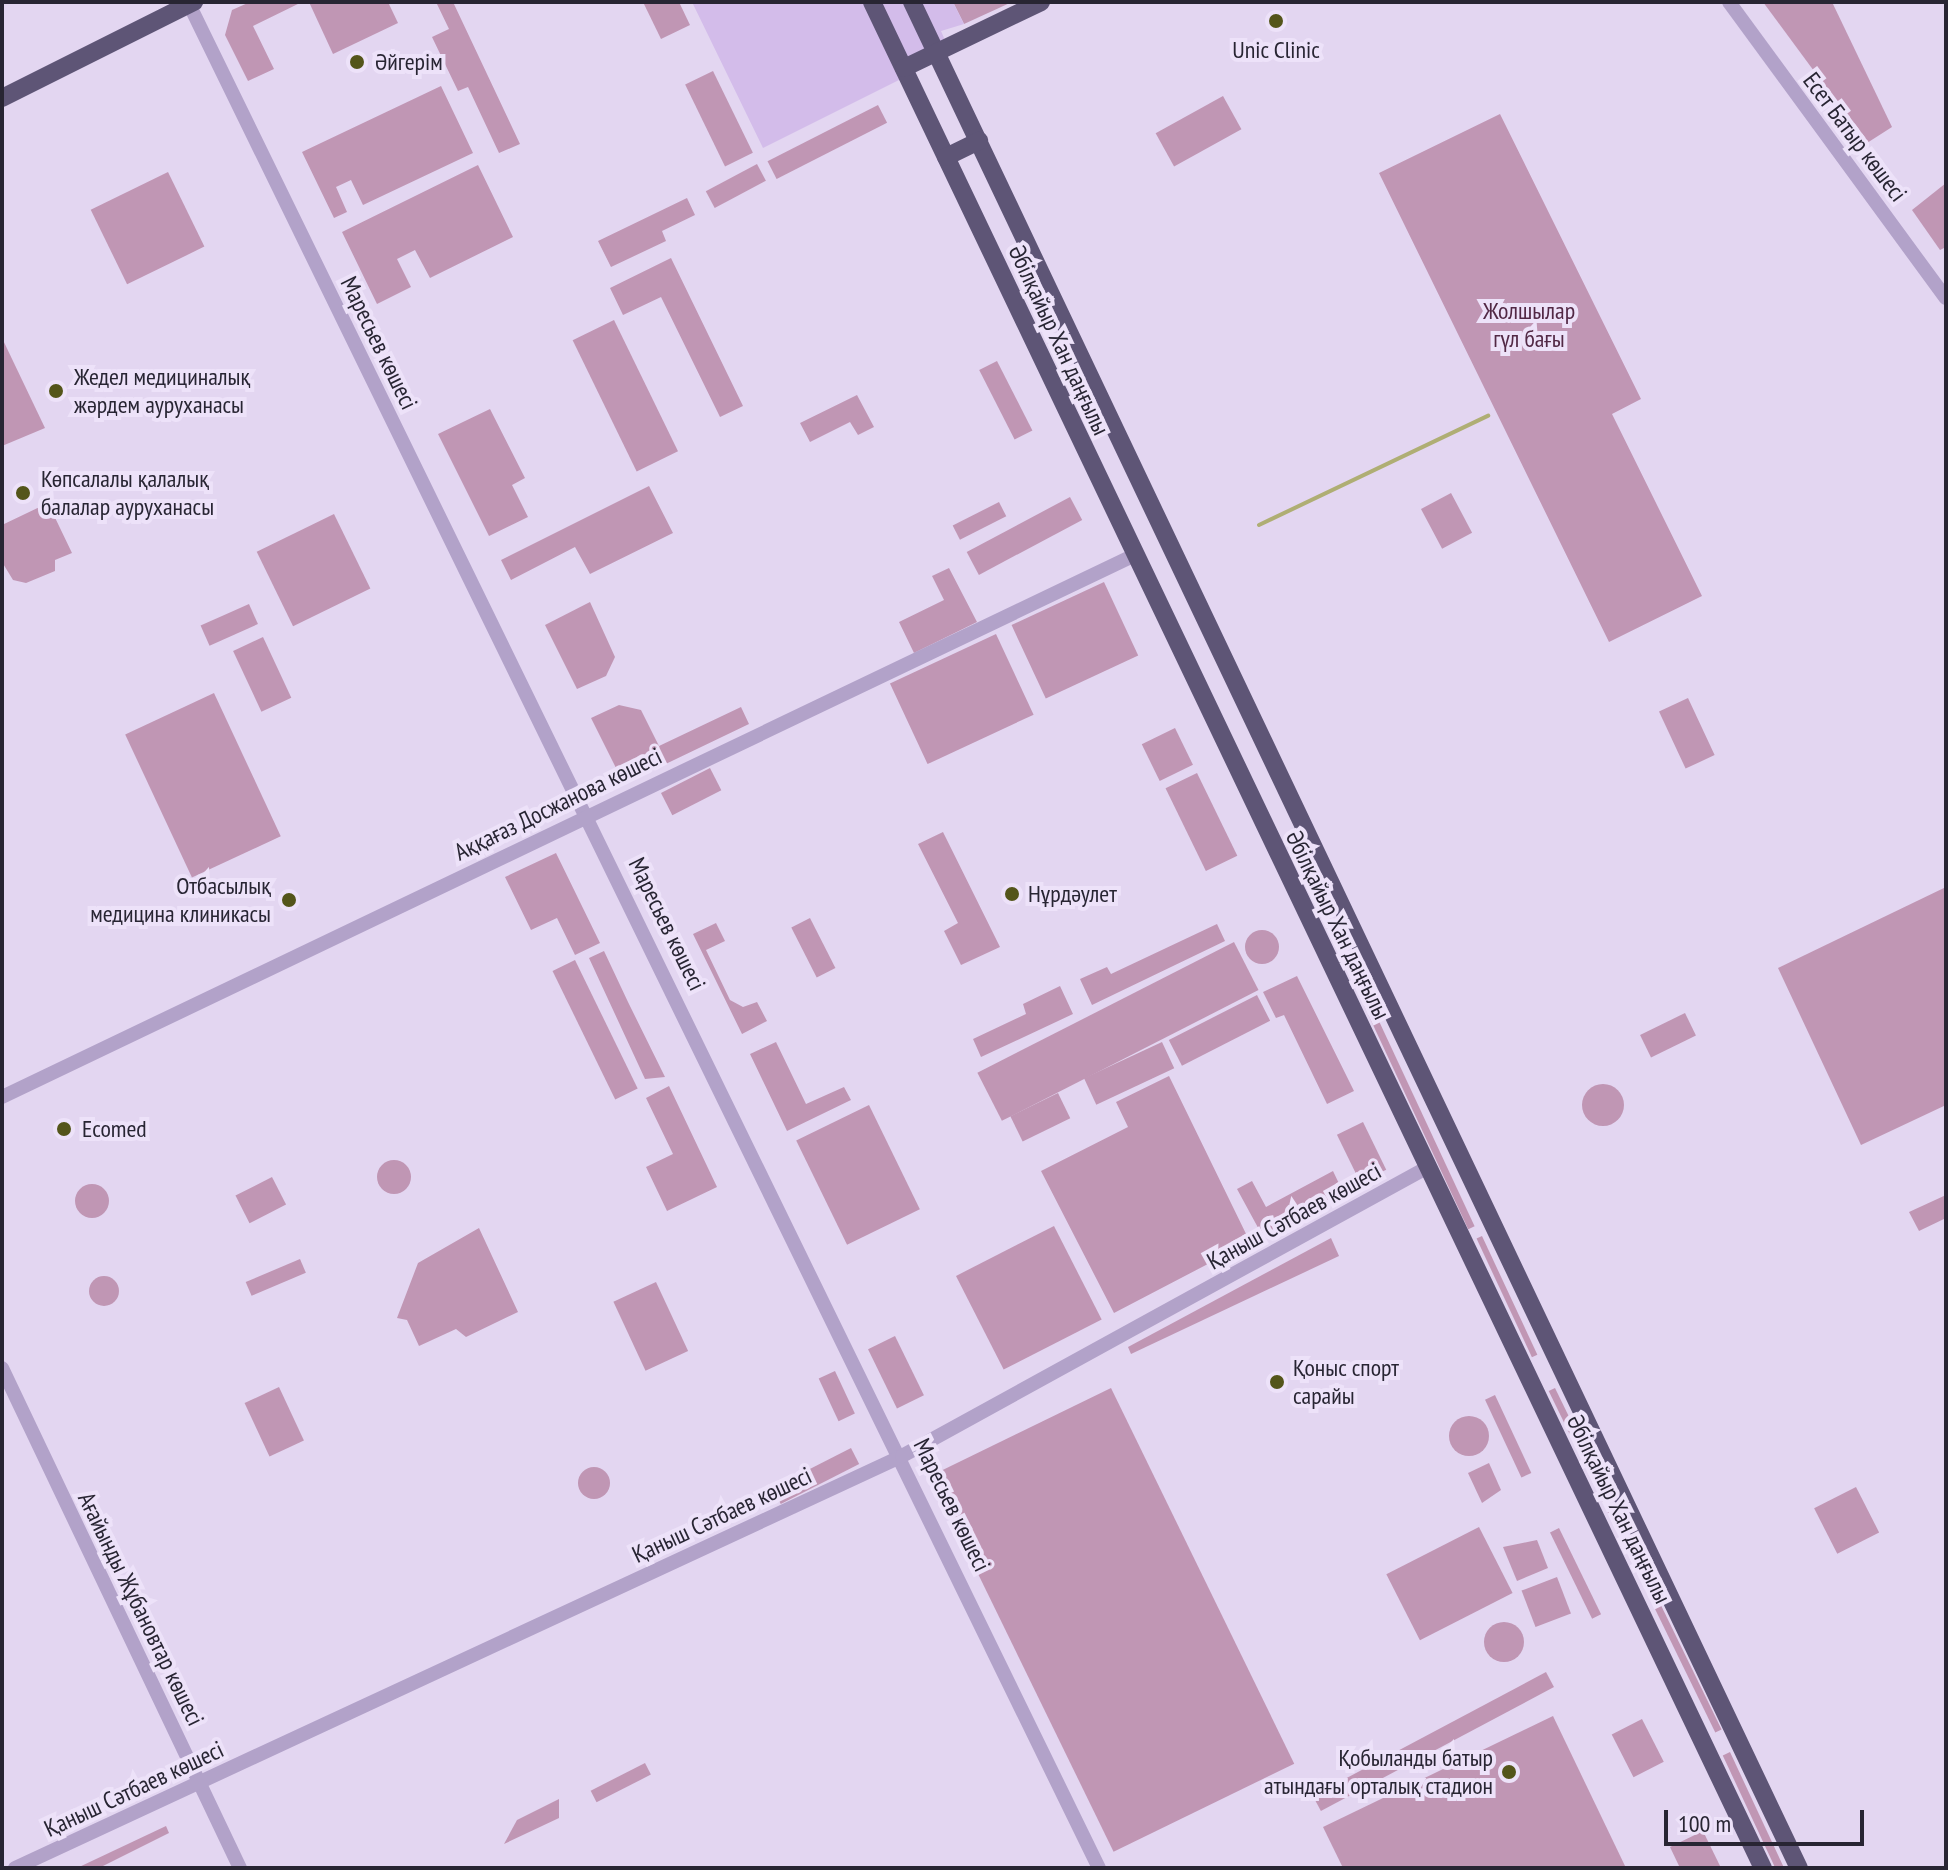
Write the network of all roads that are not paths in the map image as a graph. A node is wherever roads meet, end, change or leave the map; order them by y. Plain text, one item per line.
1 (872, 2) edge
2 (912, 2) edge
3 (1041, 2) edge
4 (1729, 2) edge
5 (191, 3) edge
6 (937, 52) junction
7 (904, 68) junction
8 (2, 98) edge
9 (979, 141) junction
10 (946, 157) junction
11 (1946, 298) edge
12 (1062, 316) junction
13 (1029, 332) junction
14 (1135, 555) junction
15 (1298, 813) junction
16 (586, 815) junction
17 (1266, 829) junction
18 (2, 1097) edge
19 (1428, 1167) junction
20 (1560, 1359) junction
21 (2, 1368) edge
22 (1528, 1375) junction
23 (902, 1456) junction
24 (200, 1783) junction
25 (15, 1868) edge
26 (240, 1868) edge
27 (1099, 1868) edge
28 (1763, 1868) edge
29 (1799, 1868) edge

1 - 7 main road, Әбілқайыр Хан даңғылы
2 - 6 main road, Әбілқайыр Хан даңғылы
3 - 6 main road
4 - 11 street, Есет Батыр көшесі
5 - 8 main road
5 - 16 street, Маресьев көшесі
6 - 7 main road
6 - 9 main road, Әбілқайыр Хан даңғылы
7 - 10 main road, Әбілқайыр Хан даңғылы
9 - 10 main road
9 - 12 main road, Әбілқайыр Хан даңғылы
10 - 13 main road, Әбілқайыр Хан даңғылы
12 - 13 main road
12 - 15 main road, Әбілқайыр Хан даңғылы
13 - 14 main road, Әбілқайыр Хан даңғылы
14 - 16 street, Аққағаз Досжанова көшесі
14 - 17 main road, Әбілқайыр Хан даңғылы
15 - 17 main road
15 - 20 main road, Әбілқайыр Хан даңғылы
16 - 18 street, Аққағаз Досжанова көшесі
16 - 23 street, Маресьев көшесі
17 - 19 main road, Әбілқайыр Хан даңғылы
19 - 22 main road, Әбілқайыр Хан даңғылы
19 - 23 street, Қаныш Сәтбаев көшесі
20 - 22 main road
20 - 29 main road, Әбілқайыр Хан даңғылы
21 - 24 street, Ағайынды Жұбановтар көшесі
22 - 28 main road, Әбілқайыр Хан даңғылы
23 - 24 street, Қаныш Сәтбаев көшесі
23 - 27 street, Маресьев көшесі
24 - 25 street, Қаныш Сәтбаев көшесі
24 - 26 street, Ағайынды Жұбановтар көшесі

